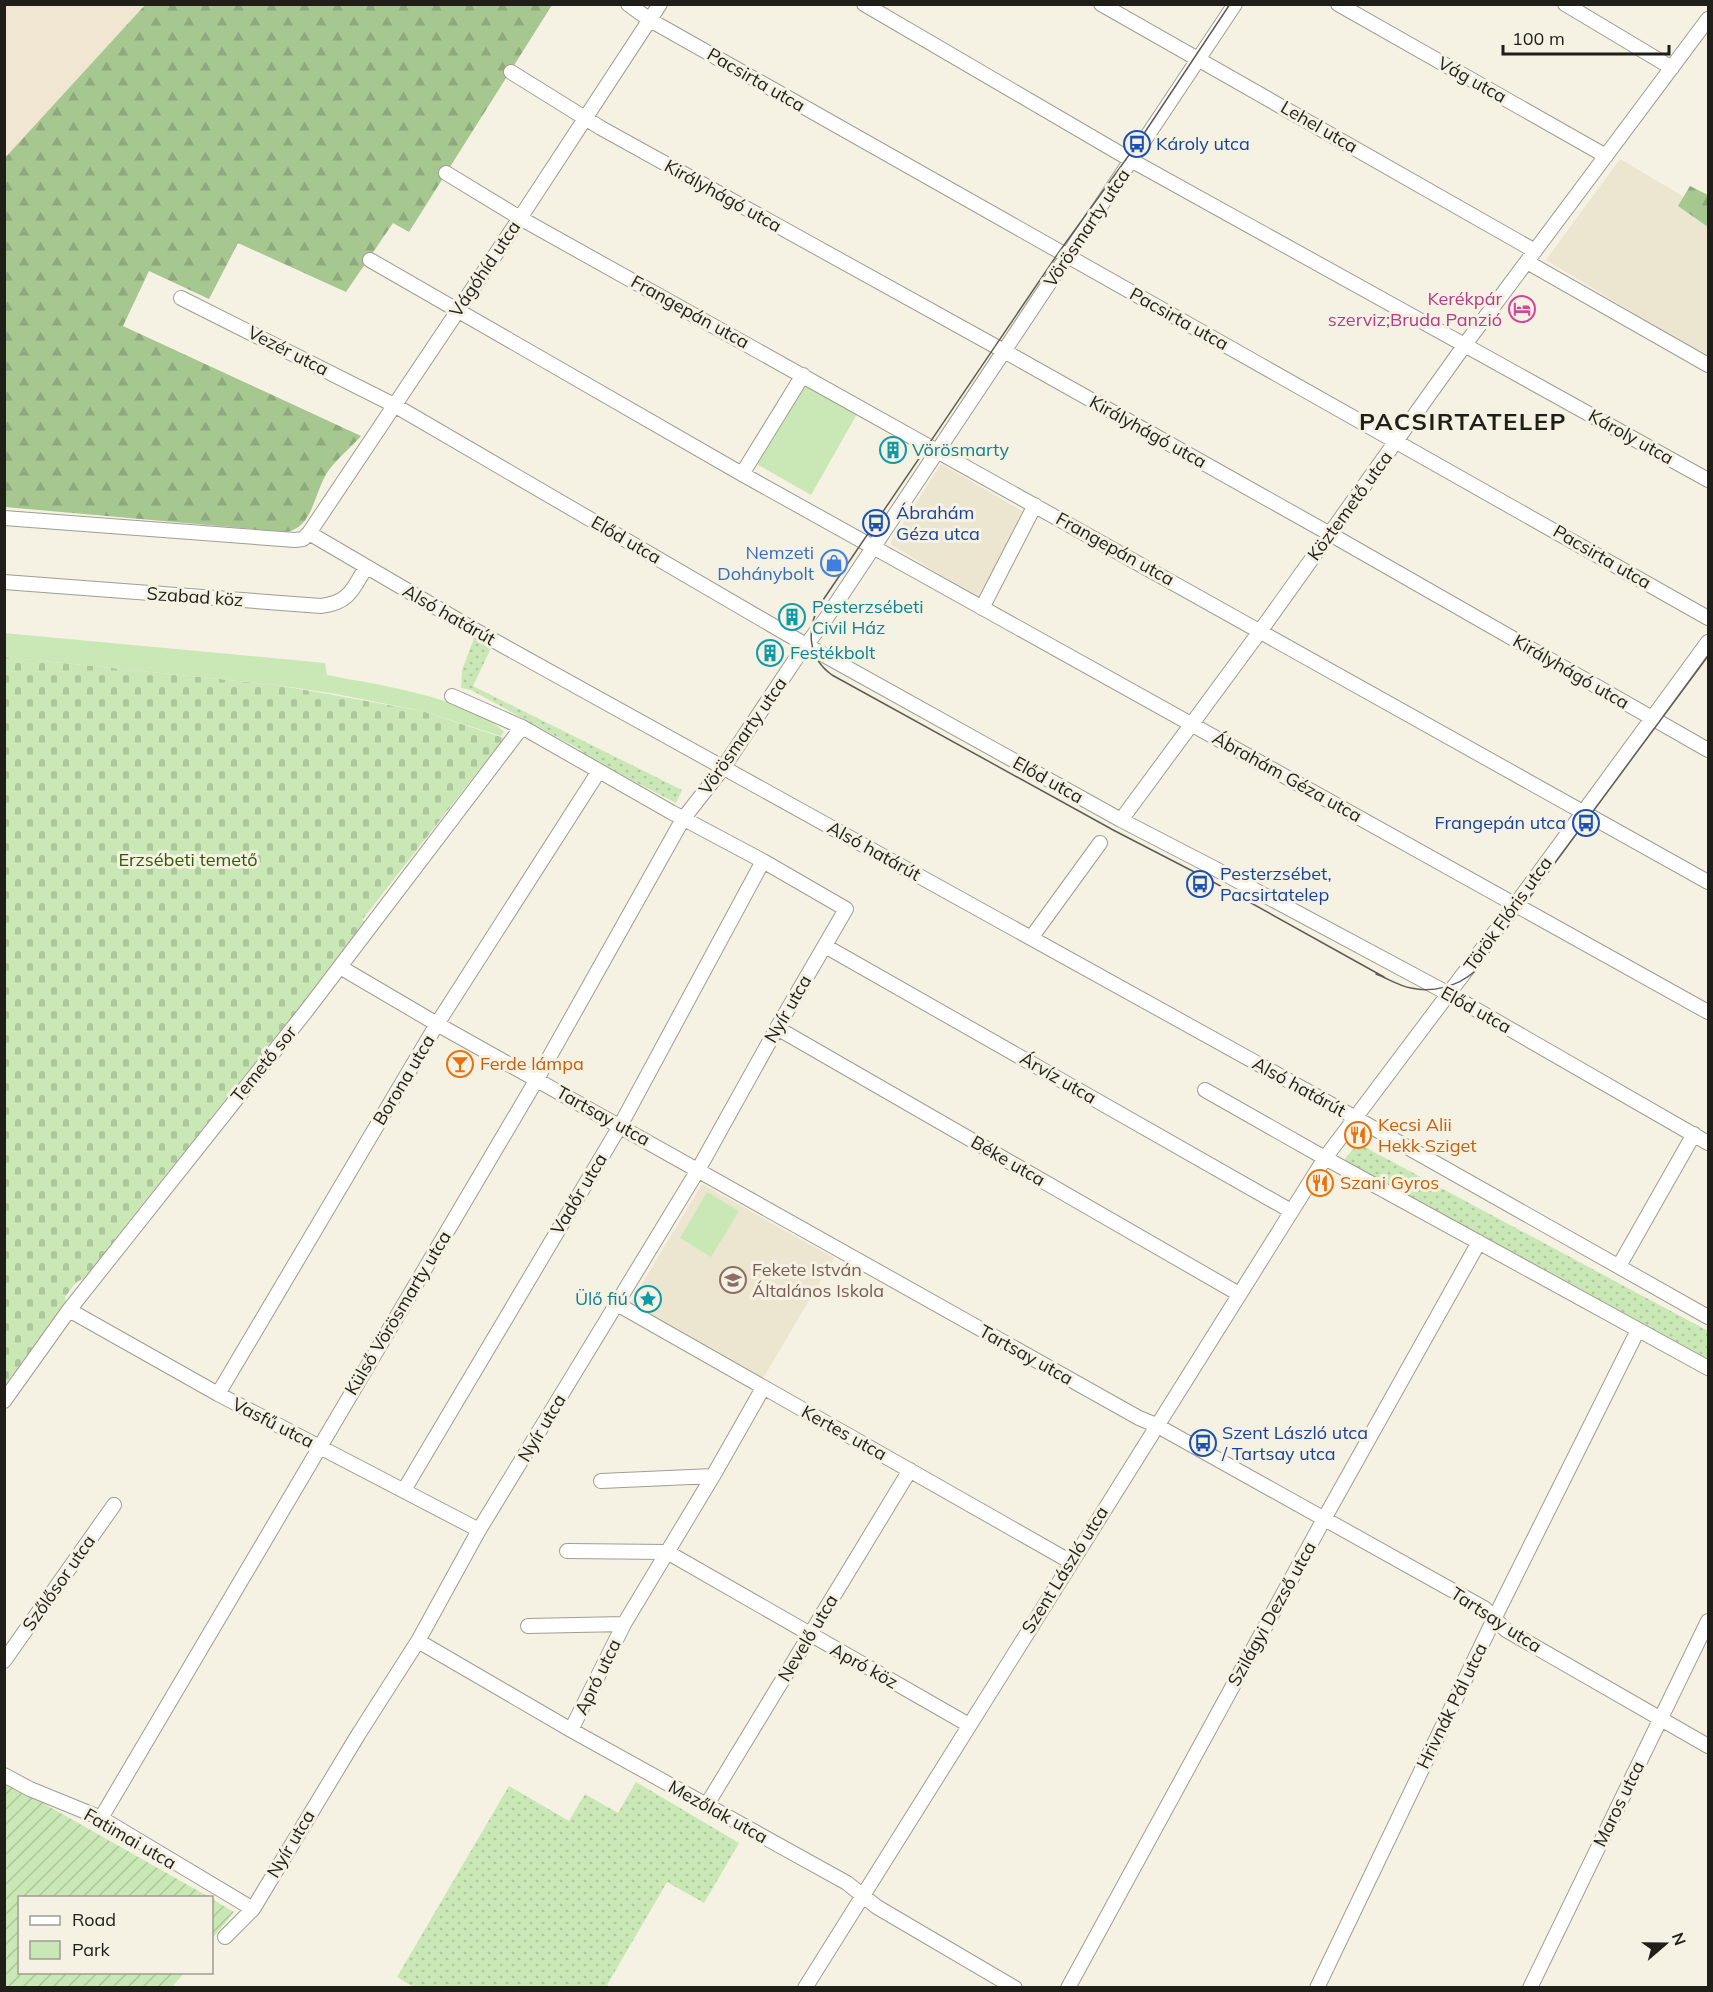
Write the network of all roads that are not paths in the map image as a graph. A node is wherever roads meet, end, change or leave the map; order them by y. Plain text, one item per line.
1 (628, 4) edge
2 (660, 4) edge
3 (864, 4) edge
4 (1101, 4) edge
5 (1235, 4) edge
6 (1338, 4) edge
7 (1564, 4) edge
8 (1708, 19) edge
9 (650, 20) junction
10 (1703, 36) edge
11 (1199, 59) junction
12 (1672, 68) junction
13 (511, 72) dead end
14 (585, 119) junction
15 (1606, 156) junction
16 (1132, 160) junction
17 (446, 173) dead end
18 (520, 218) junction
19 (1067, 256) junction
20 (1531, 256) junction
21 (370, 260) dead end
22 (181, 298) dead end
23 (458, 310) junction
24 (1465, 346) junction
25 (1004, 351) junction
26 (1708, 365) edge
27 (803, 375) junction
28 (394, 405) junction
29 (1397, 441) junction
30 (938, 450) junction
31 (742, 474) junction
32 (1708, 480) edge
33 (1035, 505) junction
34 (4, 518) edge
35 (309, 533) junction
36 (1330, 534) junction
37 (873, 547) junction
38 (366, 567) junction
39 (4, 582) edge
40 (982, 608) junction
41 (1708, 618) edge
42 (1261, 630) junction
43 (1708, 642) edge
44 (806, 645) junction
45 (452, 696) dead end
46 (1652, 718) junction
47 (1192, 724) junction
48 (522, 727) junction
49 (1708, 750) edge
50 (723, 768) junction
51 (599, 771) junction
52 (693, 806) joint
53 (1584, 812) junction
54 (683, 819) junction
55 (1121, 820) junction
56 (1100, 843) dead end
57 (763, 861) junction
58 (1708, 882) edge
59 (1516, 904) junction
60 (1031, 938) junction
61 (825, 946) junction
62 (340, 967) junction
63 (1449, 994) junction
64 (1708, 1012) edge
65 (437, 1024) junction
66 (777, 1028) junction
67 (537, 1079) junction
68 (1205, 1090) dead end
69 (1356, 1119) junction
70 (620, 1126) junction
71 (1694, 1134) junction
72 (1708, 1143) edge
73 (1326, 1156) junction
74 (698, 1170) junction
75 (1291, 1211) junction
76 (1479, 1242) junction
77 (1619, 1266) junction
78 (1239, 1294) junction
79 (617, 1304) junction
80 (69, 1310) junction
81 (1708, 1317) edge
82 (1638, 1330) junction
83 (1708, 1368) edge
84 (763, 1388) junction
85 (218, 1394) junction
86 (4, 1401) edge
87 (1156, 1425) junction
88 (319, 1446) junction
89 (910, 1470) junction
90 (713, 1476) junction
91 (601, 1480) dead end
92 (405, 1490) junction
93 (114, 1505) dead end
94 (1324, 1519) junction
95 (479, 1530) junction
96 (567, 1551) dead end
97 (666, 1552) junction
98 (1071, 1562) junction
99 (1494, 1618) junction
100 (1708, 1621) edge
101 (624, 1624) junction
102 (528, 1626) dead end
103 (810, 1635) junction
104 (417, 1641) junction
105 (4, 1661) edge
106 (1661, 1719) junction
107 (969, 1725) junction
108 (571, 1730) junction
109 (1708, 1746) edge
110 (4, 1775) edge
111 (706, 1806) junction
112 (101, 1818) junction
113 (863, 1895) junction
114 (253, 1909) junction
115 (225, 1937) dead end
116 (805, 1988) edge
117 (1015, 1988) edge
118 (1068, 1988) edge
119 (1317, 1988) edge
120 (1530, 1988) edge

1 - 9 street, Pacsirta utca
2 - 9 street, Vágóhíd utca
3 - 16 street, Károly utca
4 - 11 street, Lehel utca
5 - 11 street, Vörösmarty utca
6 - 15 street, Vág utca
7 - 12 street
8 - 10 street, Köztemető utca
9 - 14 street, Vágóhíd utca
9 - 19 street, Pacsirta utca
10 - 12 street, Köztemető utca
11 - 16 street, Vörösmarty utca
11 - 20 street, Lehel utca
12 - 15 street, Köztemető utca
13 - 14 street, Királyhágó utca
14 - 18 street, Vágóhíd utca
14 - 25 street, Királyhágó utca
15 - 20 street, Köztemető utca
16 - 19 street, Vörösmarty utca
16 - 24 street, Károly utca
17 - 18 street, Frangepán utca
18 - 23 street, Vágóhíd utca
18 - 27 street, Frangepán utca
19 - 25 street, Vörösmarty utca
19 - 29 street, Pacsirta utca
20 - 24 street, Köztemető utca
20 - 26 street, Lehel utca
21 - 23 street, Ábrahám Géza utca
22 - 28 street, Vezér utca
23 - 28 street, Vágóhíd utca
23 - 31 street, Ábrahám Géza utca
24 - 29 street, Köztemető utca
24 - 32 street, Károly utca
25 - 30 street, Vörösmarty utca
25 - 36 street, Királyhágó utca
27 - 30 street, Frangepán utca
27 - 31 street
28 - 35 street, Vágóhíd utca
28 - 44 street, Előd utca
29 - 36 street, Köztemető utca
29 - 41 street, Pacsirta utca
30 - 33 street, Frangepán utca
30 - 37 street, Vörösmarty utca
31 - 37 street, Ábrahám Géza utca
33 - 40 street
33 - 42 street, Frangepán utca
34 - 35 street
35 - 38 street, Alsó határút
36 - 42 street, Köztemető utca
36 - 46 street, Királyhágó utca
37 - 40 street, Ábrahám Géza utca
37 - 44 street, Vörösmarty utca
38 - 39 street, Szabad köz
38 - 50 street, Alsó határút
40 - 47 street, Ábrahám Géza utca
42 - 47 street, Köztemető utca
42 - 53 street, Frangepán utca
43 - 46 street, Török Flóris utca
44 - 50 street, Vörösmarty utca
44 - 55 street, Előd utca
45 - 48 street
46 - 49 street, Királyhágó utca
46 - 53 street, Török Flóris utca
47 - 55 street, Köztemető utca
47 - 59 street, Ábrahám Géza utca
48 - 51 street
48 - 62 street, Temető sor
50 - 52 street, Vörösmarty utca
50 - 60 street, Alsó határút
51 - 54 street
51 - 65 street, Borona utca
52 - 54 street, Külső Vörösmarty utca
53 - 58 street, Frangepán utca
53 - 59 street, Török Flóris utca
54 - 57 street
54 - 67 street, Külső Vörösmarty utca
55 - 63 street, Előd utca
56 - 60 street
57 - 61 street, Nyír utca
57 - 70 street, Vadőr utca
59 - 63 street, Török Flóris utca
59 - 64 street, Ábrahám Géza utca
60 - 69 street, Alsó határút
61 - 66 street, Nyír utca
61 - 75 street, Árvíz utca
62 - 65 street, Tartsay utca
62 - 80 street, Temető sor
63 - 69 street, Török Flóris utca
63 - 71 street, Előd utca
65 - 67 street, Tartsay utca
65 - 85 street, Borona utca
66 - 74 street, Nyír utca
66 - 78 street, Béke utca
67 - 70 street, Tartsay utca
67 - 88 street, Külső Vörösmarty utca
68 - 73 street
69 - 73 street, Török Flóris utca
69 - 77 street, Alsó határút
70 - 74 street, Tartsay utca
70 - 92 street, Vadőr utca
71 - 72 street, Előd utca
71 - 77 street
73 - 75 street, Szent László utca
73 - 76 street
74 - 79 street, Nyír utca
74 - 87 street, Tartsay utca
75 - 78 street, Szent László utca
76 - 82 street
76 - 94 street, Szilágyi Dezső utca
77 - 81 street, Alsó határút
78 - 87 street, Szent László utca
79 - 84 street, Kertes utca
79 - 95 street, Nyír utca
80 - 85 street, Vasfű utca
80 - 86 street, Temető sor
82 - 83 street
82 - 99 street, Hrivnák Pál utca
84 - 89 street, Kertes utca
84 - 90 street, Apró utca
85 - 88 street, Vasfű utca
87 - 94 street, Tartsay utca
87 - 98 street, Szent László utca
88 - 92 street, Vasfű utca
88 - 112 street, Külső Vörösmarty utca
89 - 98 street, Kertes utca
89 - 103 street, Nevelő utca
90 - 91 street
90 - 97 street, Apró utca
92 - 95 street, Vasfű utca
93 - 105 street, Szőlősor utca
94 - 99 street, Tartsay utca
94 - 118 street, Szilágyi Dezső utca
95 - 104 street, Nyír utca
96 - 97 street
97 - 101 street, Apró utca
97 - 103 street, Apró köz
98 - 107 street, Szent László utca
99 - 106 street, Tartsay utca
99 - 119 street, Hrivnák Pál utca
100 - 106 street, Maros utca
101 - 102 street, Apró utca
101 - 108 street, Apró utca
103 - 107 street, Apró köz
103 - 111 street, Nevelő utca
104 - 108 street, Mezőlak utca
104 - 114 street, Nyír utca
106 - 109 street, Tartsay utca
106 - 120 street, Maros utca
107 - 113 street, Szent László utca
108 - 111 street, Mezőlak utca
110 - 112 street, Fatimai utca
111 - 113 street, Mezőlak utca
112 - 114 street, Fatimai utca
113 - 116 street, Szent László utca
113 - 117 street, Mezőlak utca
114 - 115 street, Nyír utca

